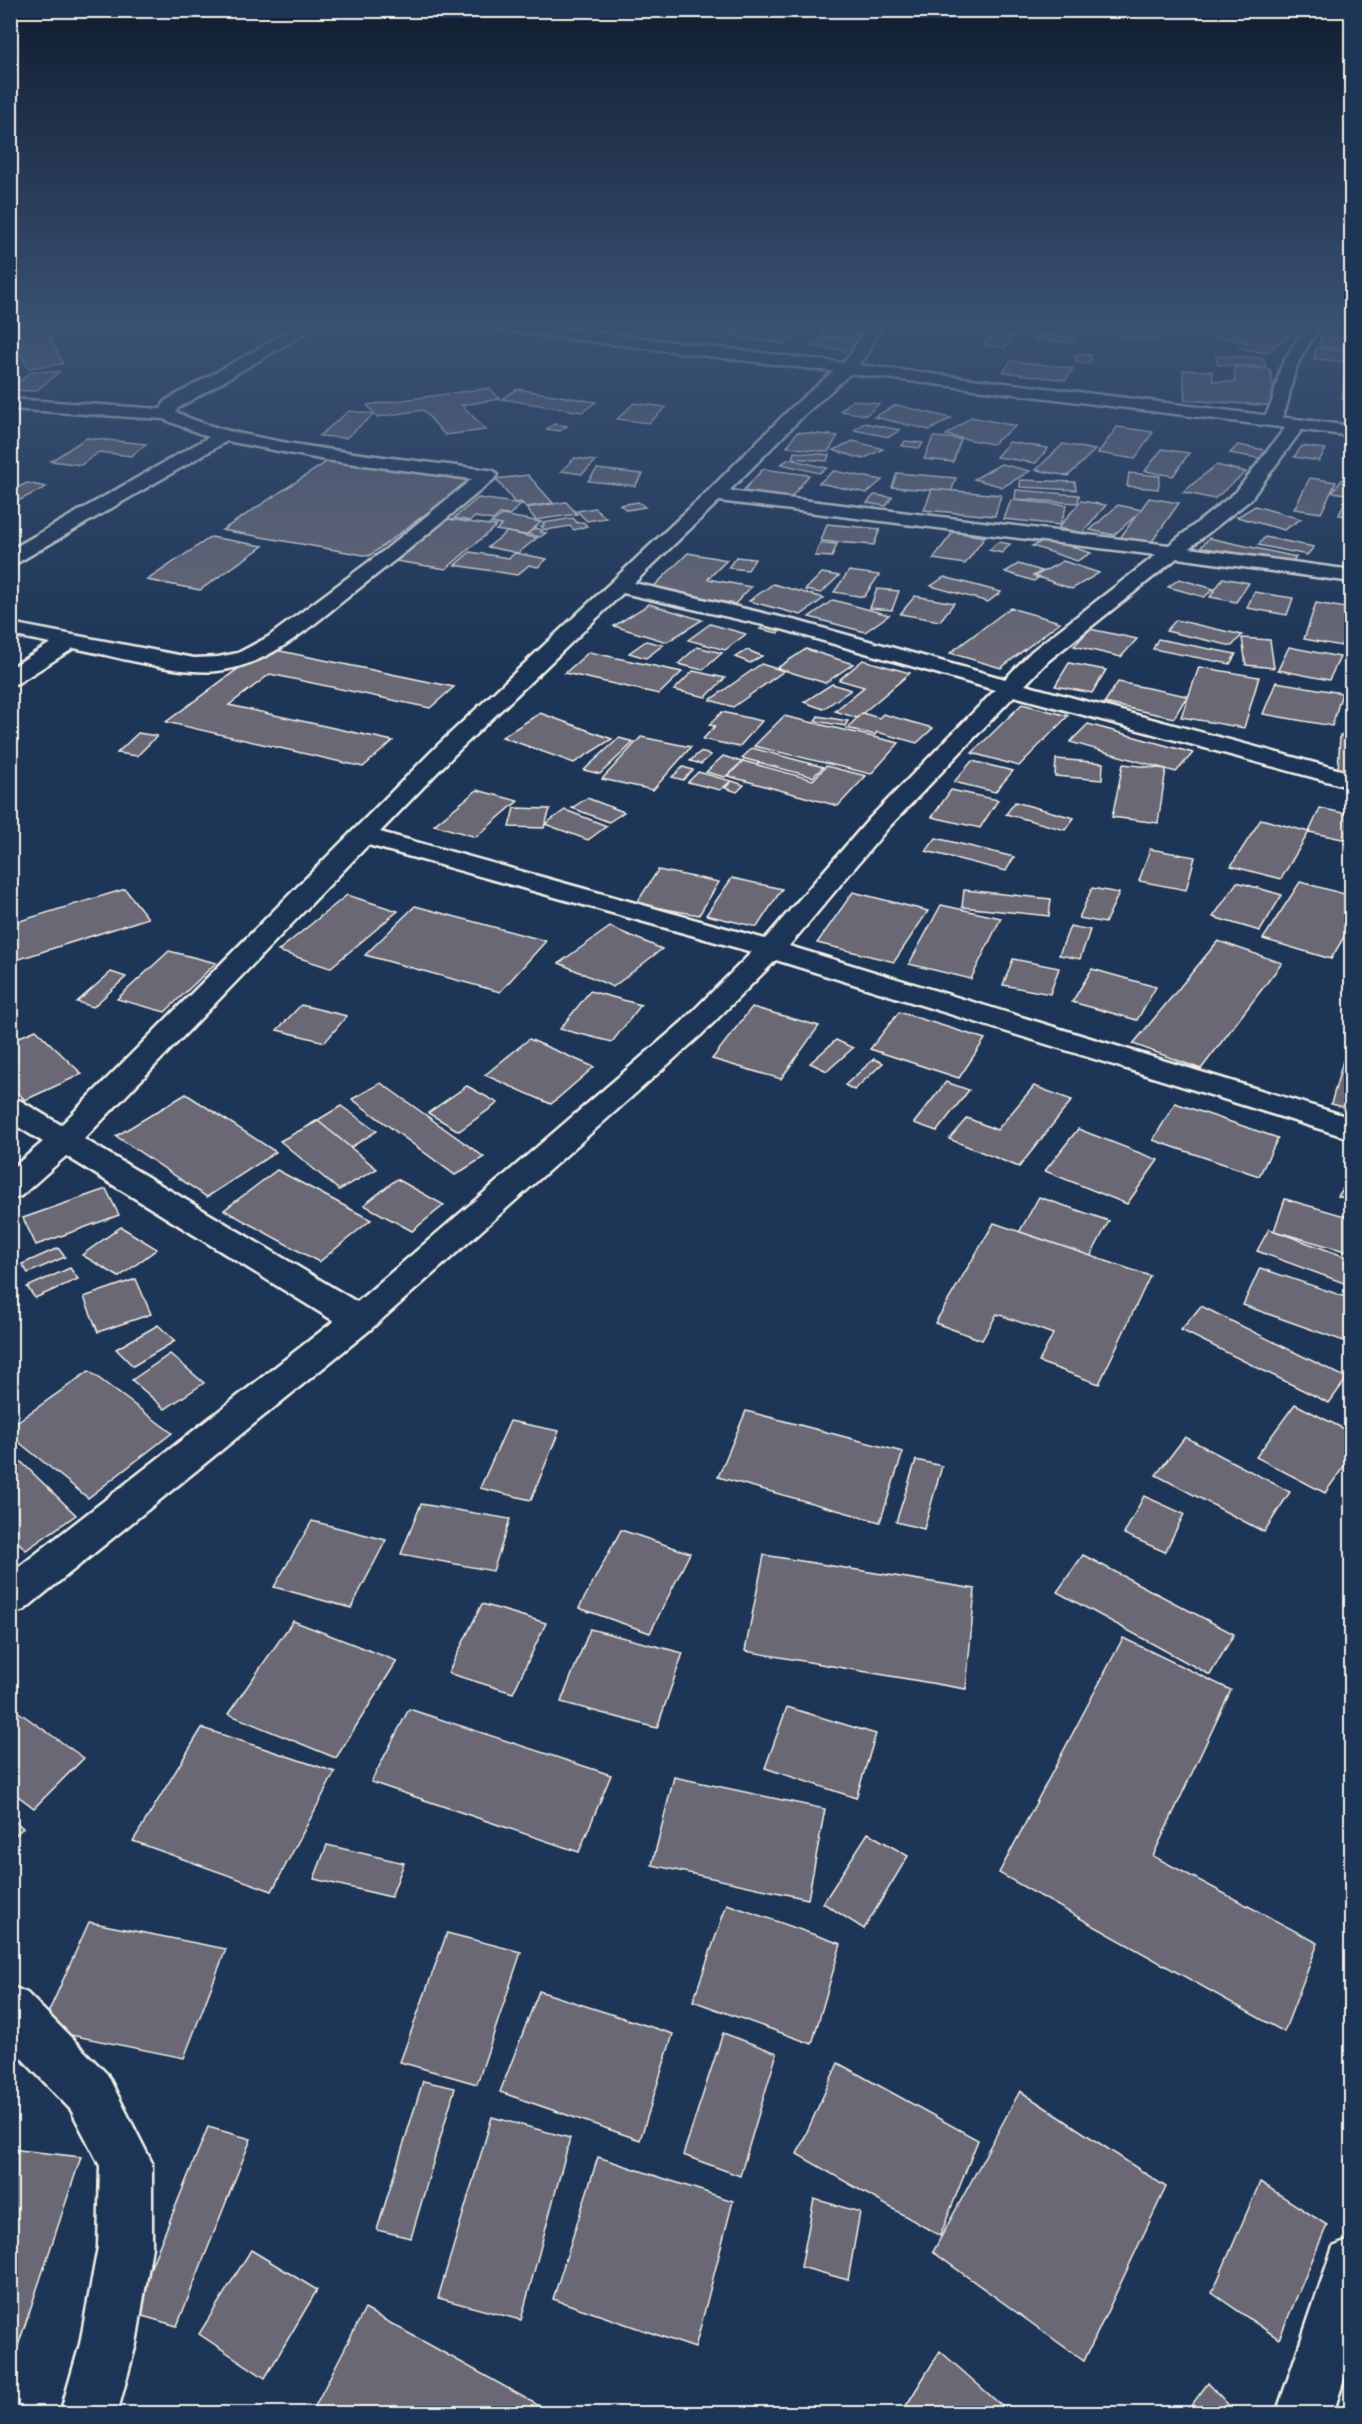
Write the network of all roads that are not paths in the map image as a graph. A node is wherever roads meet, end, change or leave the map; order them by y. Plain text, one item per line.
1 (219, 438) edge
2 (234, 438) edge
3 (771, 438) edge
4 (1286, 438) edge
5 (715, 495) junction
6 (1170, 553) junction
7 (10, 559) edge
8 (1352, 576) edge
9 (620, 586) junction
10 (10, 629) edge
11 (70, 641) junction
12 (10, 678) edge
13 (1010, 687) junction
14 (1352, 781) edge
15 (361, 835) junction
16 (771, 949) junction
17 (10, 1108) edge
18 (1352, 1129) edge
19 (63, 1142) junction
20 (10, 1188) edge
21 (359, 1320) junction
22 (10, 1598) edge
23 (10, 2010) edge
24 (1352, 2266) edge
25 (88, 2414) edge
26 (1304, 2414) edge

1 - 7 main road
2 - 11 main road
3 - 5 main road
4 - 6 main road
5 - 6 main road
5 - 9 main road
6 - 8 main road
6 - 13 main road
9 - 13 main road
9 - 15 main road
10 - 11 main road
11 - 12 main road
13 - 14 main road
13 - 16 main road
15 - 16 main road
15 - 19 main road
16 - 18 main road
16 - 21 main road
17 - 19 main road
19 - 20 main road
19 - 21 main road
21 - 22 main road
23 - 25 main road
24 - 26 main road

